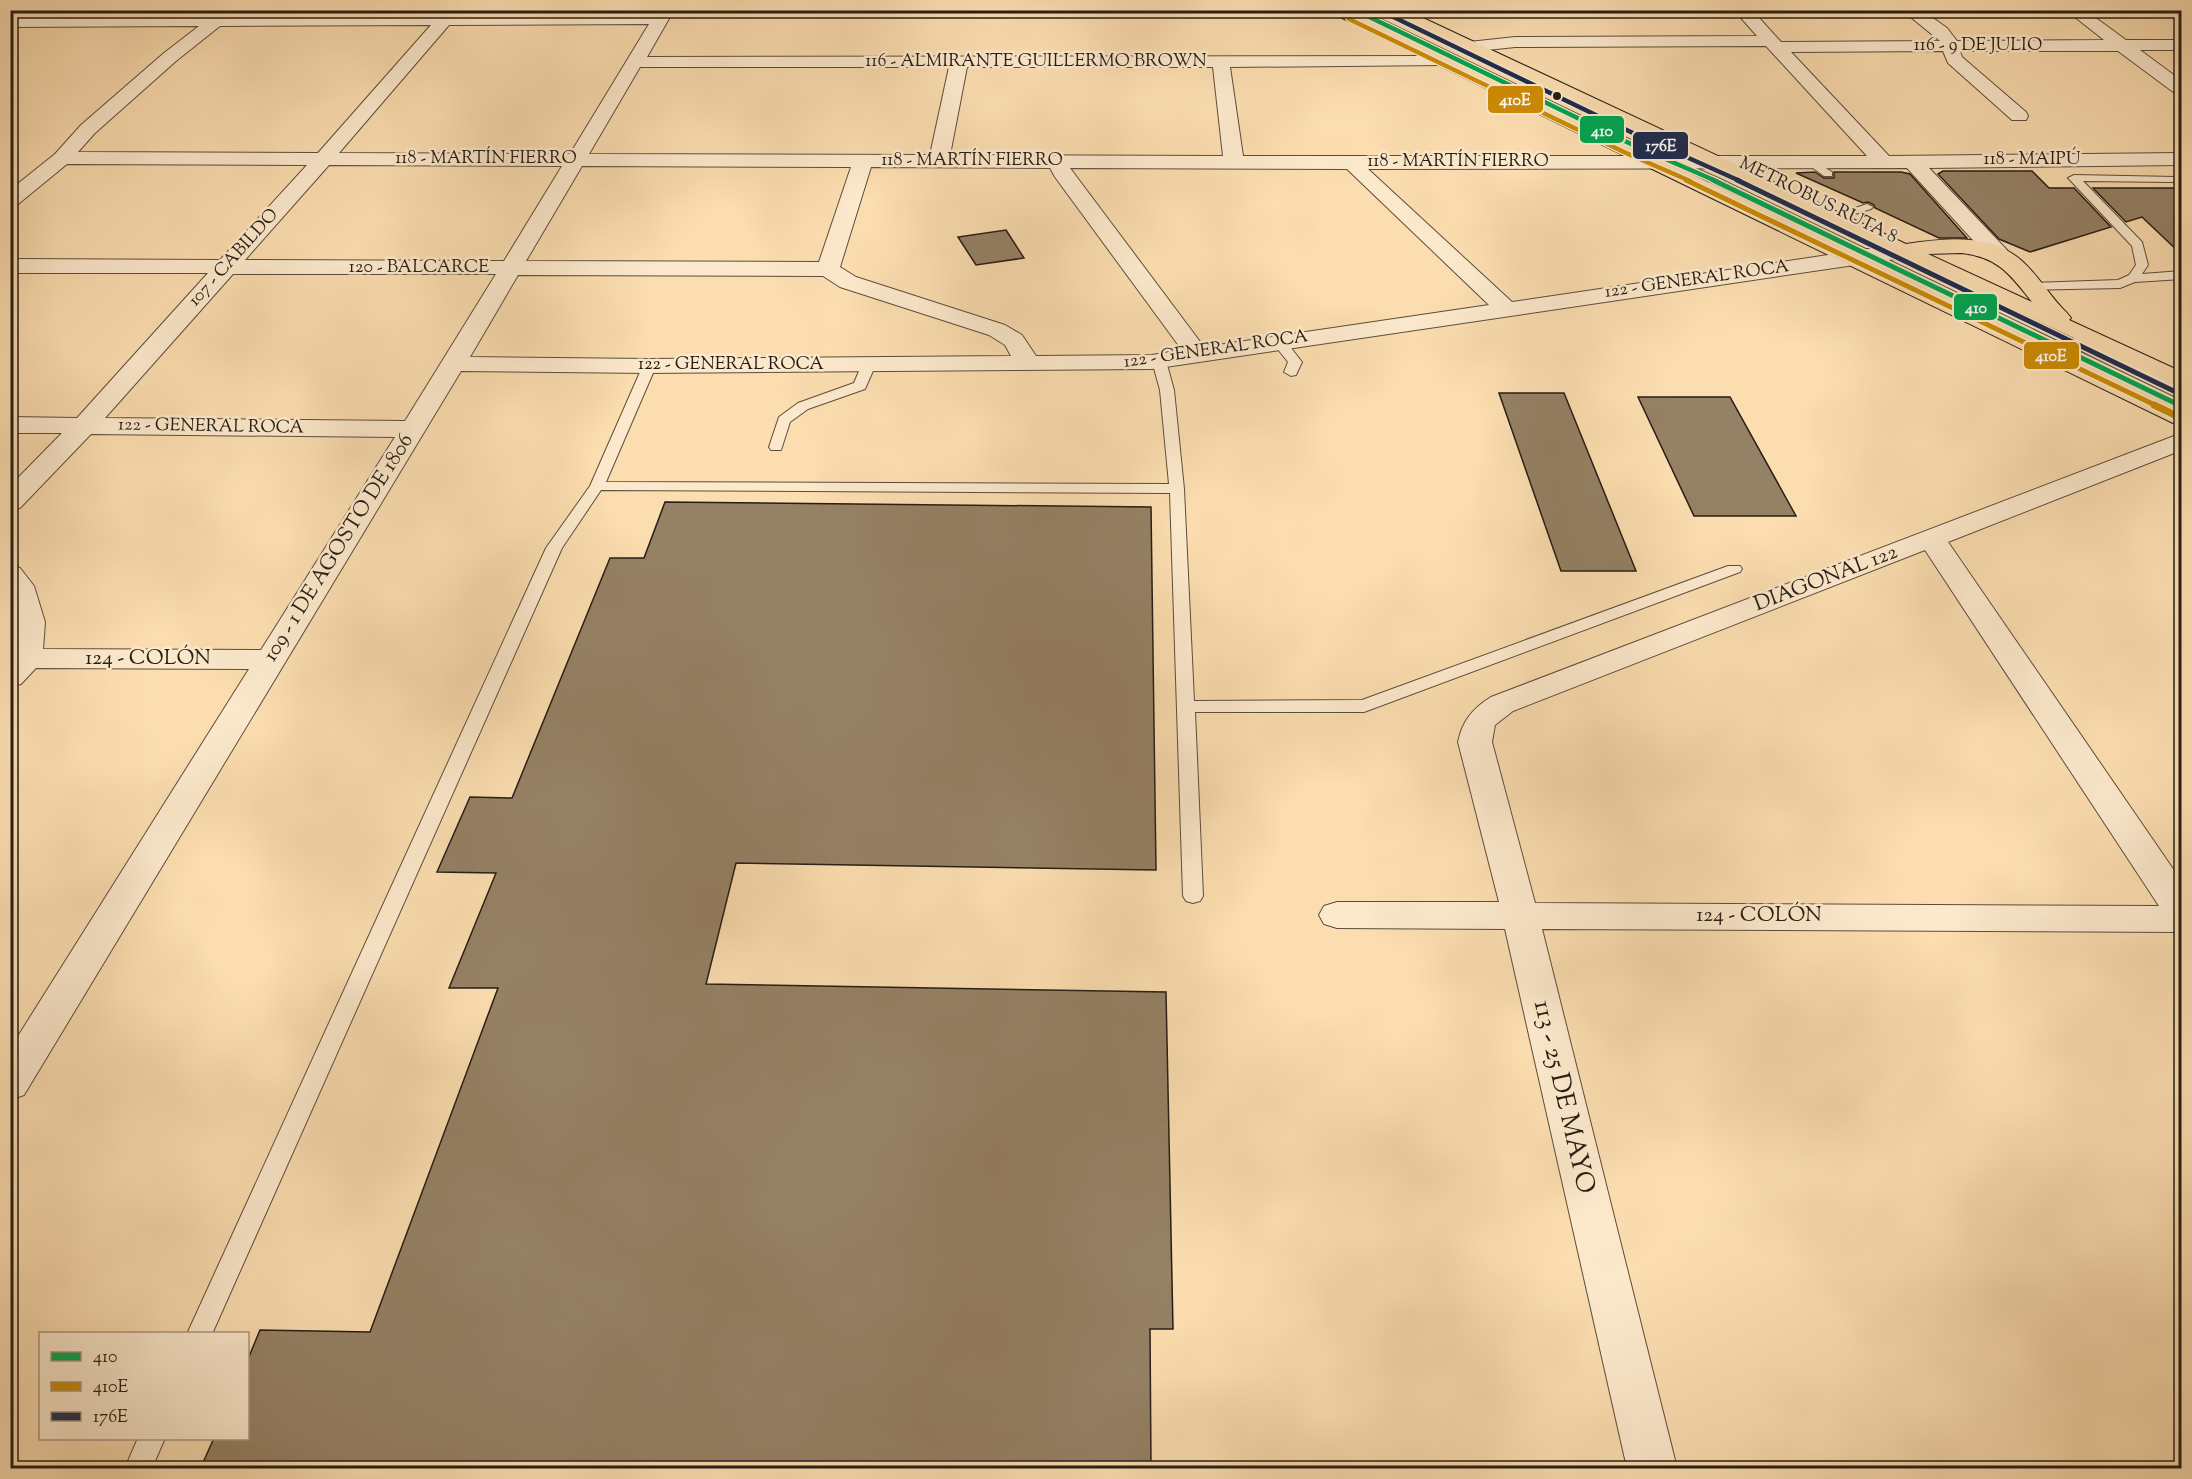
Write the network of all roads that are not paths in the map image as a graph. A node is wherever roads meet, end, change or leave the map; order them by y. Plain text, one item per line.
1 (1334, 10) edge
2 (1354, 10) edge
3 (1374, 10) edge
4 (1392, 10) edge
5 (1742, 10) edge
6 (1910, 10) edge
7 (2074, 10) edge
8 (449, 15) edge
9 (663, 15) edge
10 (224, 16) edge
11 (10, 22) edge
12 (1773, 44) junction
13 (2123, 45) junction
14 (2181, 45) edge
15 (1948, 46) junction
16 (1469, 47) junction
17 (1438, 61) junction
18 (634, 62) junction
19 (960, 62) junction
20 (1221, 62) junction
21 (2181, 90) edge
22 (2019, 116) dead end
23 (62, 158) junction
24 (324, 158) junction
25 (2181, 159) edge
26 (574, 160) junction
27 (939, 160) junction
28 (863, 161) junction
29 (1058, 161) junction
30 (1882, 161) junction
31 (1912, 161) junction
32 (1234, 162) junction
33 (1353, 162) junction
34 (1651, 162) junction
35 (1675, 163) junction
36 (1699, 164) junction
37 (1720, 164) junction
38 (2172, 179) dead end
39 (10, 201) edge
40 (1867, 207) dead end
41 (1832, 218) junction
42 (1877, 255) junction
43 (1999, 255) junction
44 (10, 266) edge
45 (226, 267) junction
46 (508, 269) junction
47 (828, 270) junction
48 (2181, 275) edge
49 (2133, 278) junction
50 (2030, 286) junction
51 (1505, 308) junction
52 (2074, 331) junction
53 (1280, 342) junction
54 (1198, 355) junction
55 (1159, 361) junction
56 (1028, 363) junction
57 (453, 364) junction
58 (869, 364) junction
59 (650, 366) junction
60 (1291, 372) dead end
61 (2181, 382) edge
62 (2181, 392) edge
63 (2181, 407) edge
64 (10, 425) edge
65 (84, 426) junction
66 (412, 429) junction
67 (2180, 438) edge
68 (776, 447) dead end
69 (597, 486) junction
70 (1177, 489) junction
71 (10, 502) edge
72 (1931, 538) junction
73 (1734, 569) dead end
74 (10, 574) edge
75 (270, 660) junction
76 (19, 668) edge
77 (1186, 707) junction
78 (1477, 726) joint
79 (1193, 896) dead end
80 (2181, 911) edge
81 (1520, 914) junction
82 (1337, 915) dead end
83 (2181, 919) edge
84 (10, 1084) edge
85 (200, 1332) edge
86 (151, 1440) edge
87 (138, 1468) edge
88 (1652, 1468) edge

1 - 17 main road
2 - 35 lane, METROBUS RUTA 8
3 - 36 lane, METROBUS RUTA 8
4 - 16 main road
5 - 12 street
6 - 15 street
7 - 13 street
8 - 9 street
8 - 10 street
8 - 24 street, 107 - CABILDO
9 - 18 street, 109 - 1 DE AGOSTO DE 1806
10 - 11 street
10 - 23 street
12 - 15 street, 116 - 9 DE JULIO
12 - 16 street
12 - 30 street
13 - 14 street, 116 - 9 DE JULIO
13 - 15 street, 116 - 9 DE JULIO
13 - 21 street
15 - 22 street
16 - 37 main road
17 - 20 street, 116 - ALMIRANTE GUILLERMO BROWN
17 - 34 main road
18 - 19 street, 116 - ALMIRANTE GUILLERMO BROWN
18 - 26 street, 109 - 1 DE AGOSTO DE 1806
19 - 20 street, 116 - ALMIRANTE GUILLERMO BROWN
19 - 27 street
20 - 32 street
23 - 24 street, 118 - MARTÍN FIERRO
23 - 39 street
24 - 26 street, 118 - MARTÍN FIERRO
24 - 45 street, 107 - CABILDO
25 - 31 street, 118 - MAIPÚ
26 - 28 street, 118 - MARTÍN FIERRO
26 - 46 street, 109 - 1 DE AGOSTO DE 1806
27 - 28 street, 118 - MARTÍN FIERRO
27 - 29 street, 118 - MARTÍN FIERRO
28 - 47 street
29 - 32 street, 118 - MARTÍN FIERRO
29 - 54 street
30 - 31 street, 118 - MAIPÚ
30 - 37 street, 118 - MARTÍN FIERRO
31 - 43 street
32 - 33 street, 118 - MARTÍN FIERRO
33 - 34 street, 118 - MARTÍN FIERRO
33 - 51 street
34 - 35 street, 118 - MARTÍN FIERRO
34 - 42 main road
35 - 36 street, 118 - MARTÍN FIERRO
35 - 42 lane, METROBUS RUTA 8
36 - 37 street, 118 - MARTÍN FIERRO
36 - 42 lane, METROBUS RUTA 8
37 - 41 main road
38 - 49 lane
40 - 41 lane
41 - 42 main road
42 - 43 main road
42 - 51 street, 122 - GENERAL ROCA
42 - 52 main road
42 - 62 lane, METROBUS RUTA 8
42 - 63 lane, METROBUS RUTA 8
42 - 67 main road
43 - 50 main road
44 - 45 street, 120 - BALCARCE
45 - 46 street, 120 - BALCARCE
45 - 65 street, 107 - CABILDO
46 - 47 street, 120 - BALCARCE
46 - 57 street, 109 - 1 DE AGOSTO DE 1806
47 - 56 street
48 - 49 lane
49 - 50 lane
50 - 52 main road
51 - 53 street, 122 - GENERAL ROCA
52 - 61 main road
53 - 54 street, 122 - GENERAL ROCA
53 - 60 lane
54 - 55 street, 122 - GENERAL ROCA
55 - 56 street, 122 - GENERAL ROCA
55 - 70 lane
56 - 58 street, 122 - GENERAL ROCA
57 - 59 street, 122 - GENERAL ROCA
57 - 66 street, 109 - 1 DE AGOSTO DE 1806
58 - 59 street, 122 - GENERAL ROCA
58 - 68 lane
59 - 69 lane
64 - 65 street, 122 - GENERAL ROCA
65 - 66 street, 122 - GENERAL ROCA
65 - 71 street, 107 - CABILDO
66 - 75 street, 109 - 1 DE AGOSTO DE 1806
67 - 72 street, DIAGONAL 122
69 - 70 lane
69 - 85 lane
70 - 77 lane
72 - 78 street, DIAGONAL 122
72 - 80 street
73 - 77 lane
74 - 76 street
75 - 76 street, 124 - COLÓN
75 - 84 street, 109 - 1 DE AGOSTO DE 1806
77 - 79 lane
78 - 81 street, 113 - 25 DE MAYO
81 - 82 street, 124 - COLÓN
81 - 83 street, 124 - COLÓN
81 - 88 street, 113 - 25 DE MAYO
86 - 87 lane

